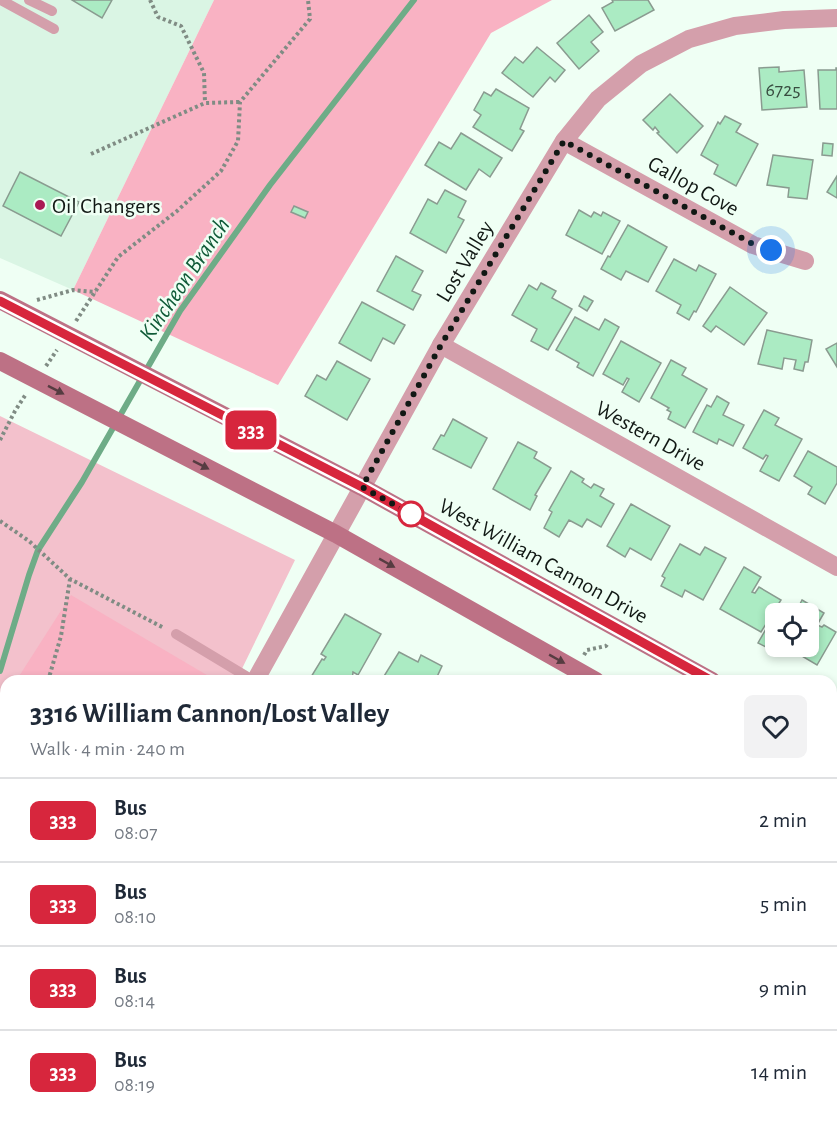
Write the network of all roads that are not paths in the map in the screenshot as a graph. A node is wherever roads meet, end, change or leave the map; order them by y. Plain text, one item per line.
1 (1, 0) edge
2 (29, 0) edge
3 (52, 11) dead end
4 (837, 18) edge
5 (54, 29) dead end
6 (564, 141) junction
7 (805, 261) dead end
8 (0, 300) edge
9 (441, 345) junction
10 (2, 362) edge
11 (362, 487) junction
12 (336, 534) junction
13 (837, 567) edge
14 (176, 634) road end
15 (244, 675) edge
16 (257, 675) edge
17 (585, 675) edge
18 (701, 675) edge

1 - 5 lane
2 - 3 lane
4 - 6 street, Lost Valley
6 - 7 street, Gallop Cove
6 - 9 street, Lost Valley
8 - 11 main road, West William Cannon Drive
9 - 11 street, Lost Valley
9 - 13 street, Western Drive
10 -> 12 main road
11 - 12 street, Lost Valley
11 - 18 main road, West William Cannon Drive
12 - 16 street, Lost Valley
12 -> 17 main road
14 - 15 lane

